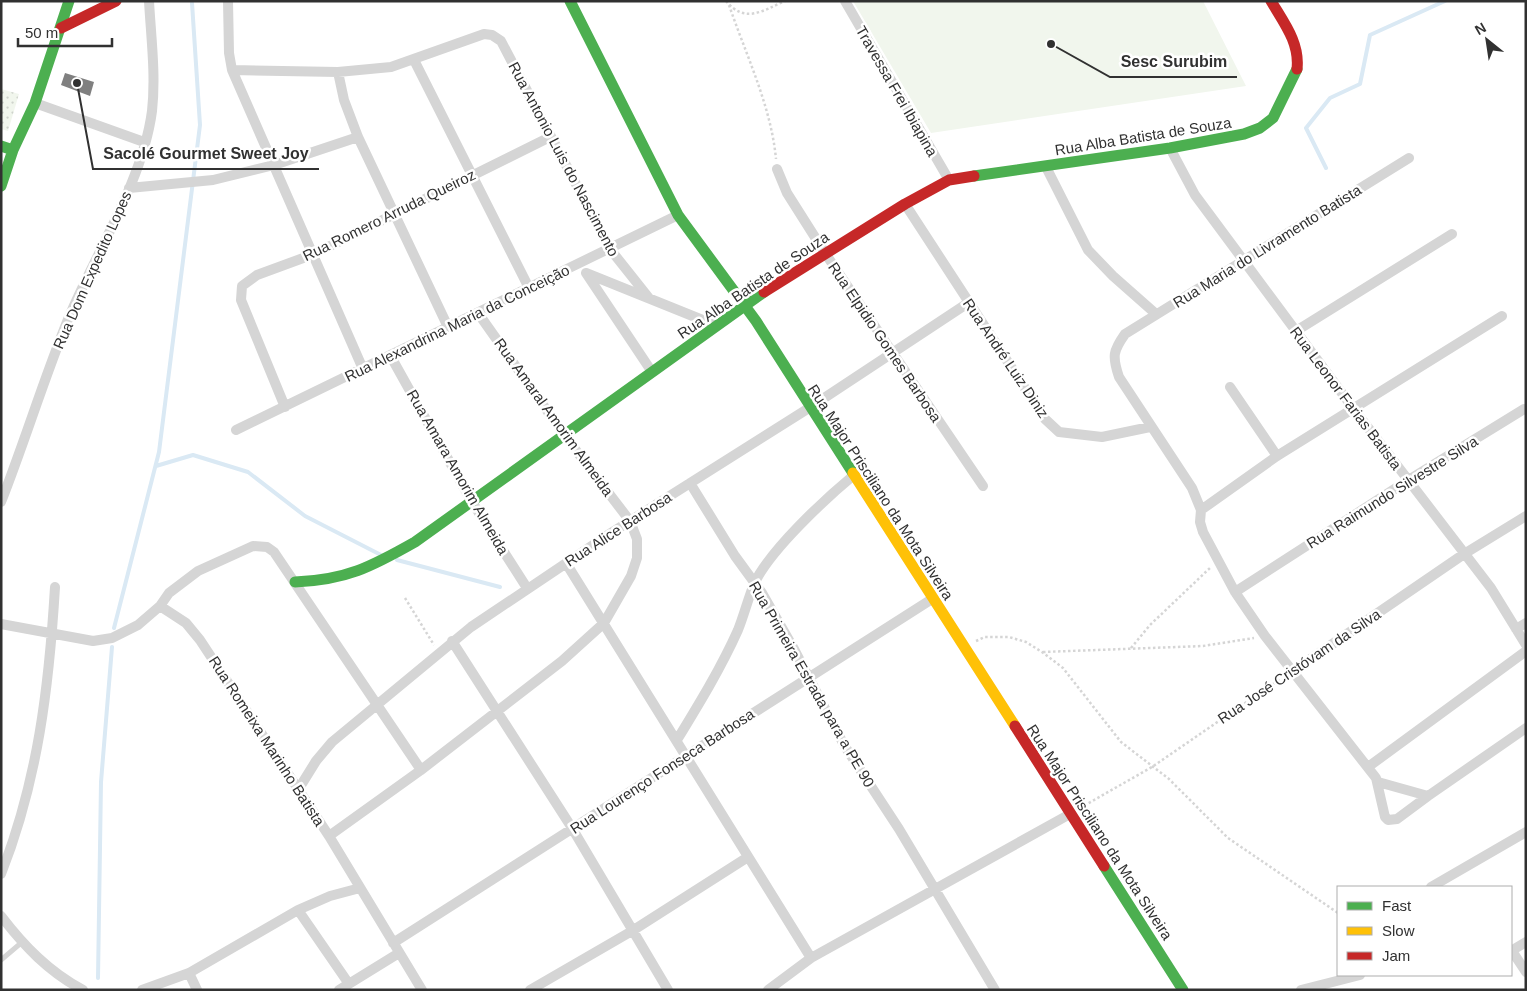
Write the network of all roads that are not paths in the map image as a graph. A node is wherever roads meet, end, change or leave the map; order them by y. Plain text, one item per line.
1 (69, 1) edge
2 (116, 1) edge
3 (149, 1) edge
4 (228, 1) edge
5 (570, 1) edge
6 (845, 1) edge
7 (1271, 1) edge
8 (60, 28) junction
9 (414, 60) junction
10 (232, 70) junction
11 (338, 72) junction
12 (34, 103) junction
13 (358, 137) junction
14 (550, 137) junction
15 (144, 142) junction
16 (1, 146) edge
17 (1170, 148) junction
18 (13, 150) junction
19 (1409, 158) dead end
20 (274, 165) junction
21 (1046, 167) junction
22 (777, 170) road end
23 (472, 176) junction
24 (949, 180) junction
25 (1, 186) edge
26 (129, 188) junction
27 (905, 204) junction
28 (395, 215) junction
29 (678, 215) junction
30 (1452, 234) dead end
31 (610, 249) junction
32 (826, 253) junction
33 (314, 254) junction
34 (1244, 261) junction
35 (580, 264) junction
36 (586, 273) junction
37 (529, 288) junction
38 (649, 298) junction
39 (968, 303) junction
40 (743, 305) junction
41 (478, 313) junction
42 (1156, 314) junction
43 (1502, 316) dead end
44 (714, 325) junction
45 (448, 327) junction
46 (1296, 331) junction
47 (892, 351) junction
48 (390, 355) junction
49 (363, 368) junction
50 (652, 372) junction
51 (1230, 387) dead end
52 (285, 407) junction
53 (809, 408) junction
54 (1353, 408) junction
55 (1524, 409) dead end
56 (1150, 427) junction
57 (236, 430) dead end
58 (565, 436) junction
59 (1277, 456) junction
60 (854, 475) junction
61 (1408, 481) junction
62 (690, 483) junction
63 (983, 486) dead end
64 (1, 502) edge
65 (472, 502) junction
66 (1200, 510) junction
67 (1526, 516) edge
68 (630, 521) junction
69 (1464, 554) junction
70 (566, 563) junction
71 (295, 582) junction
72 (755, 583) junction
73 (55, 587) dead end
74 (527, 588) junction
75 (1235, 592) junction
76 (932, 599) junction
77 (160, 606) junction
78 (604, 623) junction
79 (1526, 623) edge
80 (1, 624) edge
81 (1516, 629) junction
82 (52, 634) junction
83 (452, 642) junction
84 (1526, 645) edge
85 (1526, 651) edge
86 (1293, 671) junction
87 (809, 677) junction
88 (378, 703) junction
89 (497, 712) junction
90 (1526, 728) edge
91 (677, 740) junction
92 (687, 755) junction
93 (1368, 767) junction
94 (421, 770) junction
95 (1378, 782) junction
96 (298, 790) junction
97 (1428, 796) junction
98 (1070, 814) junction
99 (572, 828) junction
100 (1526, 832) edge
101 (329, 836) junction
102 (748, 857) junction
103 (1, 874) edge
104 (1433, 886) edge
105 (360, 888) junction
106 (936, 889) junction
107 (298, 910) junction
108 (1, 916) edge
109 (632, 931) junction
110 (1526, 942) edge
111 (21, 943) junction
112 (393, 943) junction
113 (1512, 951) edge
114 (399, 953) junction
115 (811, 958) junction
116 (1, 960) edge
117 (1526, 972) edge
118 (189, 973) junction
119 (1354, 976) edge
120 (1335, 979) edge
121 (349, 984) junction
122 (67, 985) edge
123 (83, 990) edge
124 (142, 990) edge
125 (197, 990) edge
126 (339, 990) edge
127 (422, 990) edge
128 (530, 990) edge
129 (668, 990) edge
130 (768, 990) edge
131 (995, 990) edge
132 (1183, 990) edge
133 (1301, 990) edge

1 - 8 main road
2 - 8 main road
3 - 15 street, Rua Dom Expedito Lopes
4 - 10 street
5 - 29 main road, Rua Major Prisciliano da Mota Silveira
6 - 24 street, Travessa Frei Ibiapina
7 - 17 main road, Rua Alba Batista de Souza
8 - 12 main road
9 - 11 street
9 - 14 street, Rua Antonio Luis do Nascimento
9 - 23 street
10 - 11 street
10 - 20 street
11 - 13 street
12 - 15 street
12 - 18 main road
13 - 20 street
13 - 28 street
14 - 23 street, Rua Romero Arruda Queiroz
14 - 31 street, Rua Antonio Luis do Nascimento
15 - 26 street, Rua Dom Expedito Lopes
16 - 18 main road
17 - 21 main road, Rua Alba Batista de Souza
17 - 34 street, Rua Leonor Farias Batista
18 - 25 main road
19 - 34 street, Rua Maria do Livramento Batista
20 - 26 street
20 - 33 street
21 - 24 main road, Rua Alba Batista de Souza
21 - 42 street
22 - 32 street, Rua Elpidio Gomes Barbosa
23 - 28 street, Rua Romero Arruda Queiroz
23 - 37 street
24 - 27 main road, Rua Alba Batista de Souza
26 - 64 street, Rua Dom Expedito Lopes
27 - 32 main road, Rua Alba Batista de Souza
27 - 39 street, Rua André Luiz Diniz
28 - 33 street, Rua Romero Arruda Queiroz
28 - 45 street
29 - 31 street, Rua Alexandrina Maria da Conceição
29 - 40 main road, Rua Major Prisciliano da Mota Silveira
30 - 46 street
31 - 35 street, Rua Alexandrina Maria da Conceição
31 - 38 street, Rua Antonio Luis do Nascimento
32 - 40 main road, Rua Alba Batista de Souza
32 - 47 street, Rua Elpidio Gomes Barbosa
33 - 49 street
33 - 52 street, Rua Romero Arruda Queiroz
34 - 42 street, Rua Maria do Livramento Batista
34 - 46 street, Rua Leonor Farias Batista
35 - 36 street
35 - 37 street, Rua Alexandrina Maria da Conceição
36 - 38 street
36 - 50 street
37 - 41 street, Rua Alexandrina Maria da Conceição
38 - 44 street
39 - 47 street, Rua Alice Barbosa
39 - 56 street, Rua André Luiz Diniz
40 - 44 main road, Rua Alba Batista de Souza
40 - 53 main road, Rua Major Prisciliano da Mota Silveira
41 - 45 street, Rua Alexandrina Maria da Conceição
41 - 58 street, Rua Amaral Amorim Almeida
42 - 56 street, Rua Maria do Livramento Batista
43 - 54 street
44 - 50 main road, Rua Alba Batista de Souza
45 - 48 street, Rua Alexandrina Maria da Conceição
46 - 54 street, Rua Leonor Farias Batista
47 - 53 street, Rua Alice Barbosa
47 - 63 street, Rua Elpidio Gomes Barbosa
48 - 49 street, Rua Alexandrina Maria da Conceição
48 - 65 street, Rua Amara Amorim Almeida
49 - 52 street, Rua Alexandrina Maria da Conceição
50 - 58 main road, Rua Alba Batista de Souza
51 - 59 street
52 - 57 street, Rua Alexandrina Maria da Conceição
53 - 60 main road, Rua Major Prisciliano da Mota Silveira
53 - 62 street, Rua Alice Barbosa
54 - 59 street
54 - 61 street, Rua Leonor Farias Batista
55 - 61 street, Rua Raimundo Silvestre Silva
56 - 66 street
58 - 65 main road, Rua Alba Batista de Souza
58 - 68 street, Rua Amaral Amorim Almeida
59 - 66 street
60 - 72 street
60 - 76 main road, Rua Major Prisciliano da Mota Silveira
61 - 69 street, Rua Leonor Farias Batista
61 - 75 street, Rua Raimundo Silvestre Silva
62 - 68 street, Rua Alice Barbosa
62 - 72 street, Rua Primeira Estrada para a PE 90
65 - 71 main road, Rua Alba Batista de Souza
65 - 74 street, Rua Amara Amorim Almeida
66 - 75 street
67 - 69 street, Rua José Cristóvam da Silva
68 - 70 street, Rua Alice Barbosa
68 - 78 street
69 - 81 street, Rua Leonor Farias Batista
69 - 86 street, Rua José Cristóvam da Silva
70 - 74 street, Rua Alice Barbosa
70 - 78 street
71 - 77 street
71 - 88 street
72 - 87 street, Rua Primeira Estrada para a PE 90
72 - 91 street
73 - 82 street
74 - 83 street, Rua Alice Barbosa
75 - 86 street
76 - 87 street, Rua Lourenço Fonseca Barbosa
76 - 98 main road, Rua Major Prisciliano da Mota Silveira
77 - 82 street
77 - 96 street, Rua Romeixa Marinho Batista
78 - 89 street
78 - 91 street
79 - 81 street
80 - 82 street
81 - 84 street, Rua Leonor Farias Batista
82 - 103 street
83 - 88 street, Rua Alice Barbosa
83 - 89 street
85 - 93 street
86 - 93 street
87 - 92 street, Rua Lourenço Fonseca Barbosa
87 - 106 street, Rua Primeira Estrada para a PE 90
88 - 94 street
88 - 96 street, Rua Alice Barbosa
89 - 94 street
89 - 99 street
90 - 97 street
91 - 92 street
92 - 99 street, Rua Lourenço Fonseca Barbosa
92 - 102 street
93 - 95 street
94 - 101 street
95 - 97 street
95 - 97 street
96 - 101 street, Rua Romeixa Marinho Batista
98 - 106 street
98 - 132 main road, Rua Major Prisciliano da Mota Silveira
99 - 109 street
99 - 112 street, Rua Lourenço Fonseca Barbosa
100 - 104 street
101 - 105 street, Rua Romeixa Marinho Batista
102 - 109 street
102 - 115 street
105 - 107 street
105 - 112 street, Rua Romeixa Marinho Batista
106 - 115 street
106 - 131 street, Rua Primeira Estrada para a PE 90
107 - 118 street
107 - 121 street
108 - 111 street
109 - 128 street
109 - 129 street
110 - 113 street
111 - 116 lane
111 - 122 street
112 - 114 street, Rua Romeixa Marinho Batista
113 - 117 street
114 - 121 street
114 - 127 street, Rua Romeixa Marinho Batista
115 - 130 street
118 - 124 street
118 - 125 street
119 - 120 street
120 - 133 street
121 - 126 street
122 - 123 street

